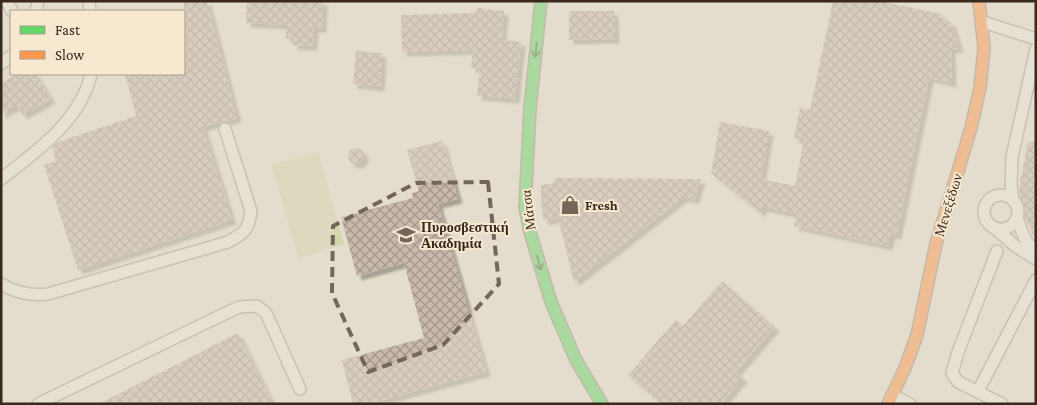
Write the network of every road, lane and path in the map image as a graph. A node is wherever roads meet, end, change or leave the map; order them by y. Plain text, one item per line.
1 (541, 1) edge
2 (979, 1) edge
3 (981, 21) junction
4 (1036, 39) edge
5 (1036, 49) edge
6 (91, 75) edge
7 (225, 129) dead end
8 (1, 179) edge
9 (1013, 200) junction
10 (1017, 217) junction
11 (996, 229) junction
12 (997, 251) dead end
13 (1036, 253) edge
14 (1036, 259) edge
15 (1036, 280) edge
16 (1, 284) edge
17 (300, 389) dead end
18 (978, 391) junction
19 (890, 399) edge
20 (38, 404) edge
21 (602, 404) edge
22 (910, 404) edge
23 (1002, 404) edge

1 -> 21 street, Μάτσα
2 - 3 street, Μενεξέδων
3 - 4 lane
3 - 19 street, Μενεξέδων
5 - 9 lane
6 - 8 lane
7 - 16 lane
9 - 10 lane
9 - 11 lane
10 - 11 lane
10 - 13 lane
11 - 14 lane
12 - 18 lane
15 - 18 lane
17 - 20 lane
18 - 23 lane
19 - 22 lane

